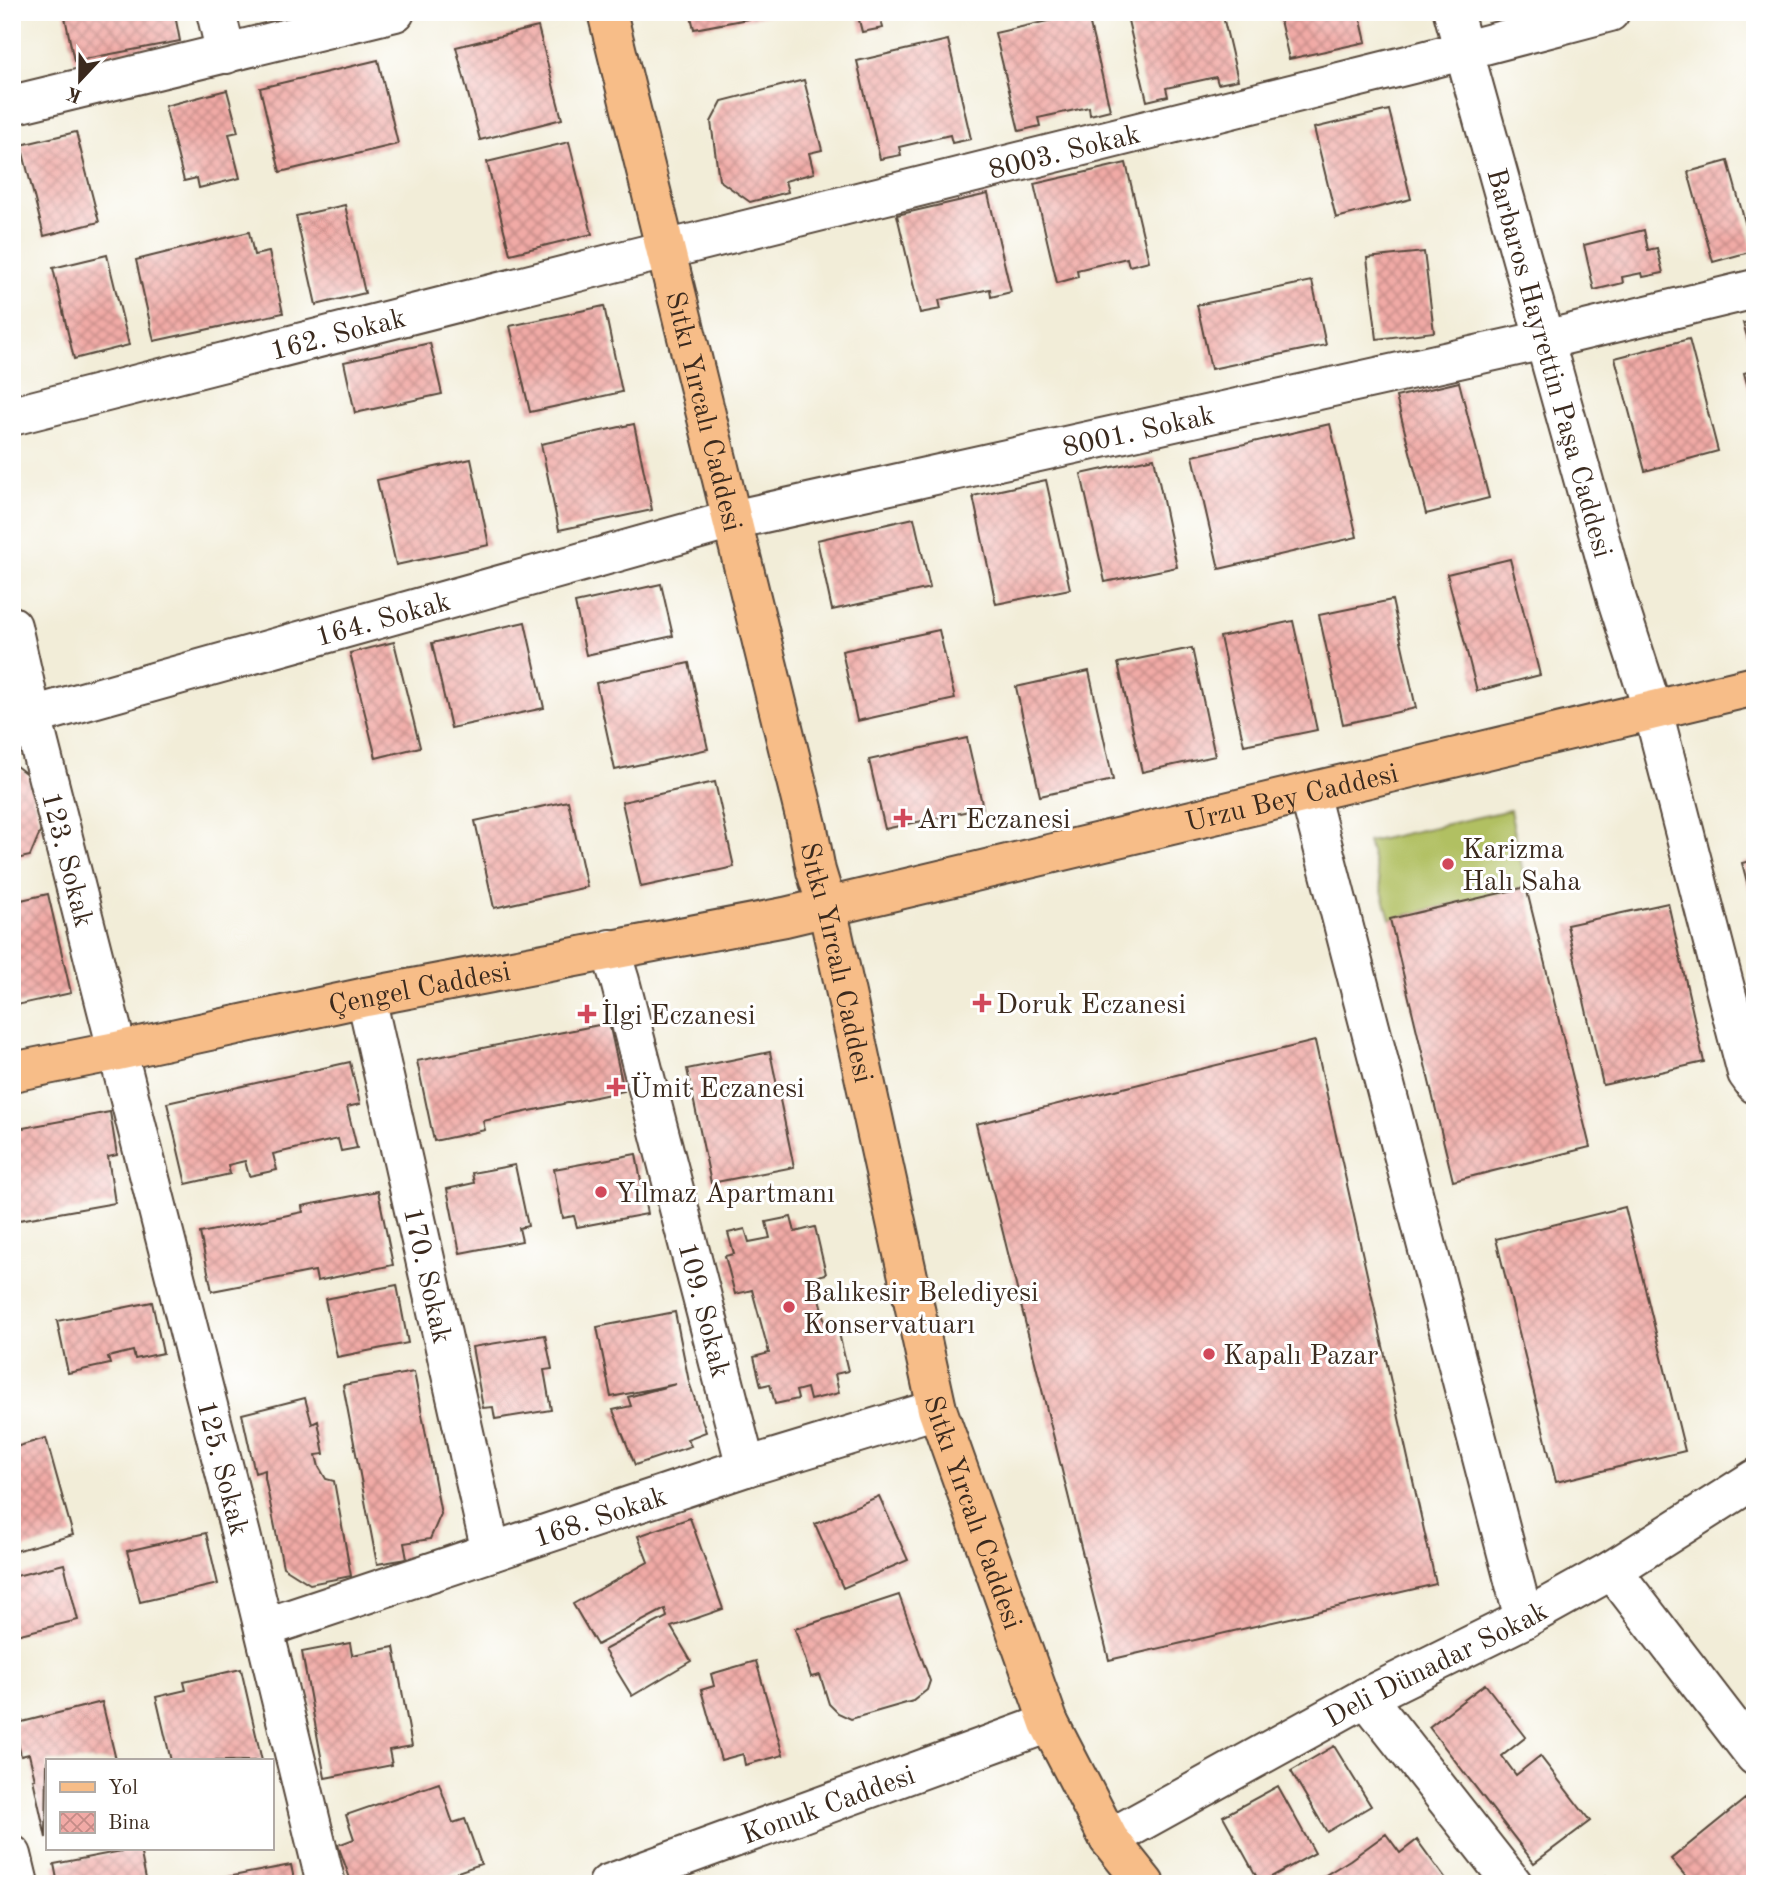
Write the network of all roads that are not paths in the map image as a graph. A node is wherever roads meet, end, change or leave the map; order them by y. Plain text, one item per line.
1 (216, 12) edge
2 (395, 12) edge
3 (607, 12) edge
4 (1453, 12) edge
5 (1610, 12) edge
6 (1465, 51) junction
7 (226, 54) junction
8 (12, 105) edge
9 (665, 250) junction
10 (1755, 289) edge
11 (1544, 340) junction
12 (12, 416) edge
13 (732, 520) junction
14 (12, 626) edge
15 (1755, 686) edge
16 (1653, 711) junction
17 (32, 716) junction
18 (1309, 793) junction
19 (827, 907) junction
20 (610, 949) junction
21 (366, 998) junction
22 (117, 1051) junction
23 (12, 1072) edge
24 (1755, 1084) edge
25 (937, 1409) junction
26 (746, 1467) junction
27 (1755, 1479) edge
28 (491, 1552) junction
29 (1612, 1570) junction
30 (1524, 1619) junction
31 (264, 1628) junction
32 (1366, 1697) junction
33 (1049, 1723) junction
34 (1755, 1756) edge
35 (1109, 1839) junction
36 (12, 1855) edge
37 (19, 1884) edge
38 (326, 1884) edge
39 (608, 1884) edge
40 (1145, 1884) edge
41 (1513, 1884) edge

1 - 7 street
2 - 7 street
3 - 9 main road, Sıtkı Yırcalı Caddesi
4 - 6 street, Barbaros Hayrettin Paşa Caddesi
5 - 6 street, 8003. Sokak
6 - 9 street, 8003. Sokak
6 - 11 street, Barbaros Hayrettin Paşa Caddesi
7 - 8 street
9 - 12 street, 162. Sokak
9 - 13 main road, Sıtkı Yırcalı Caddesi
10 - 11 street, 8001. Sokak
11 - 13 street, 8001. Sokak
11 - 16 street, Barbaros Hayrettin Paşa Caddesi
13 - 17 street, 164. Sokak
13 - 19 main road, Sıtkı Yırcalı Caddesi
14 - 17 street, 123. Sokak
15 - 16 main road, Urzu Bey Caddesi
16 - 18 main road, Urzu Bey Caddesi
16 - 24 street, Barbaros Hayrettin Paşa Caddesi
17 - 22 street, 123. Sokak
18 - 19 main road, Urzu Bey Caddesi
18 - 30 street
19 - 20 main road, Çengel Caddesi
19 - 25 main road, Sıtkı Yırcalı Caddesi
20 - 21 main road, Çengel Caddesi
20 - 26 street, 109. Sokak
21 - 22 main road, Çengel Caddesi
21 - 28 street, 170. Sokak
22 - 23 main road, Çengel Caddesi
22 - 31 street, 125. Sokak
25 - 26 street, 168. Sokak
25 - 33 main road, Sıtkı Yırcalı Caddesi
26 - 28 street, 168. Sokak
27 - 29 street, Deli Dünadar Sokak
28 - 31 street, 168. Sokak
29 - 30 street, Deli Dünadar Sokak
29 - 34 street
30 - 32 street, Deli Dünadar Sokak
31 - 38 street, 125. Sokak
32 - 35 street, Deli Dünadar Sokak
32 - 41 street
33 - 35 main road, Sıtkı Yırcalı Caddesi
33 - 39 street, Konuk Caddesi
35 - 40 main road, Sıtkı Yırcalı Caddesi
36 - 37 street

